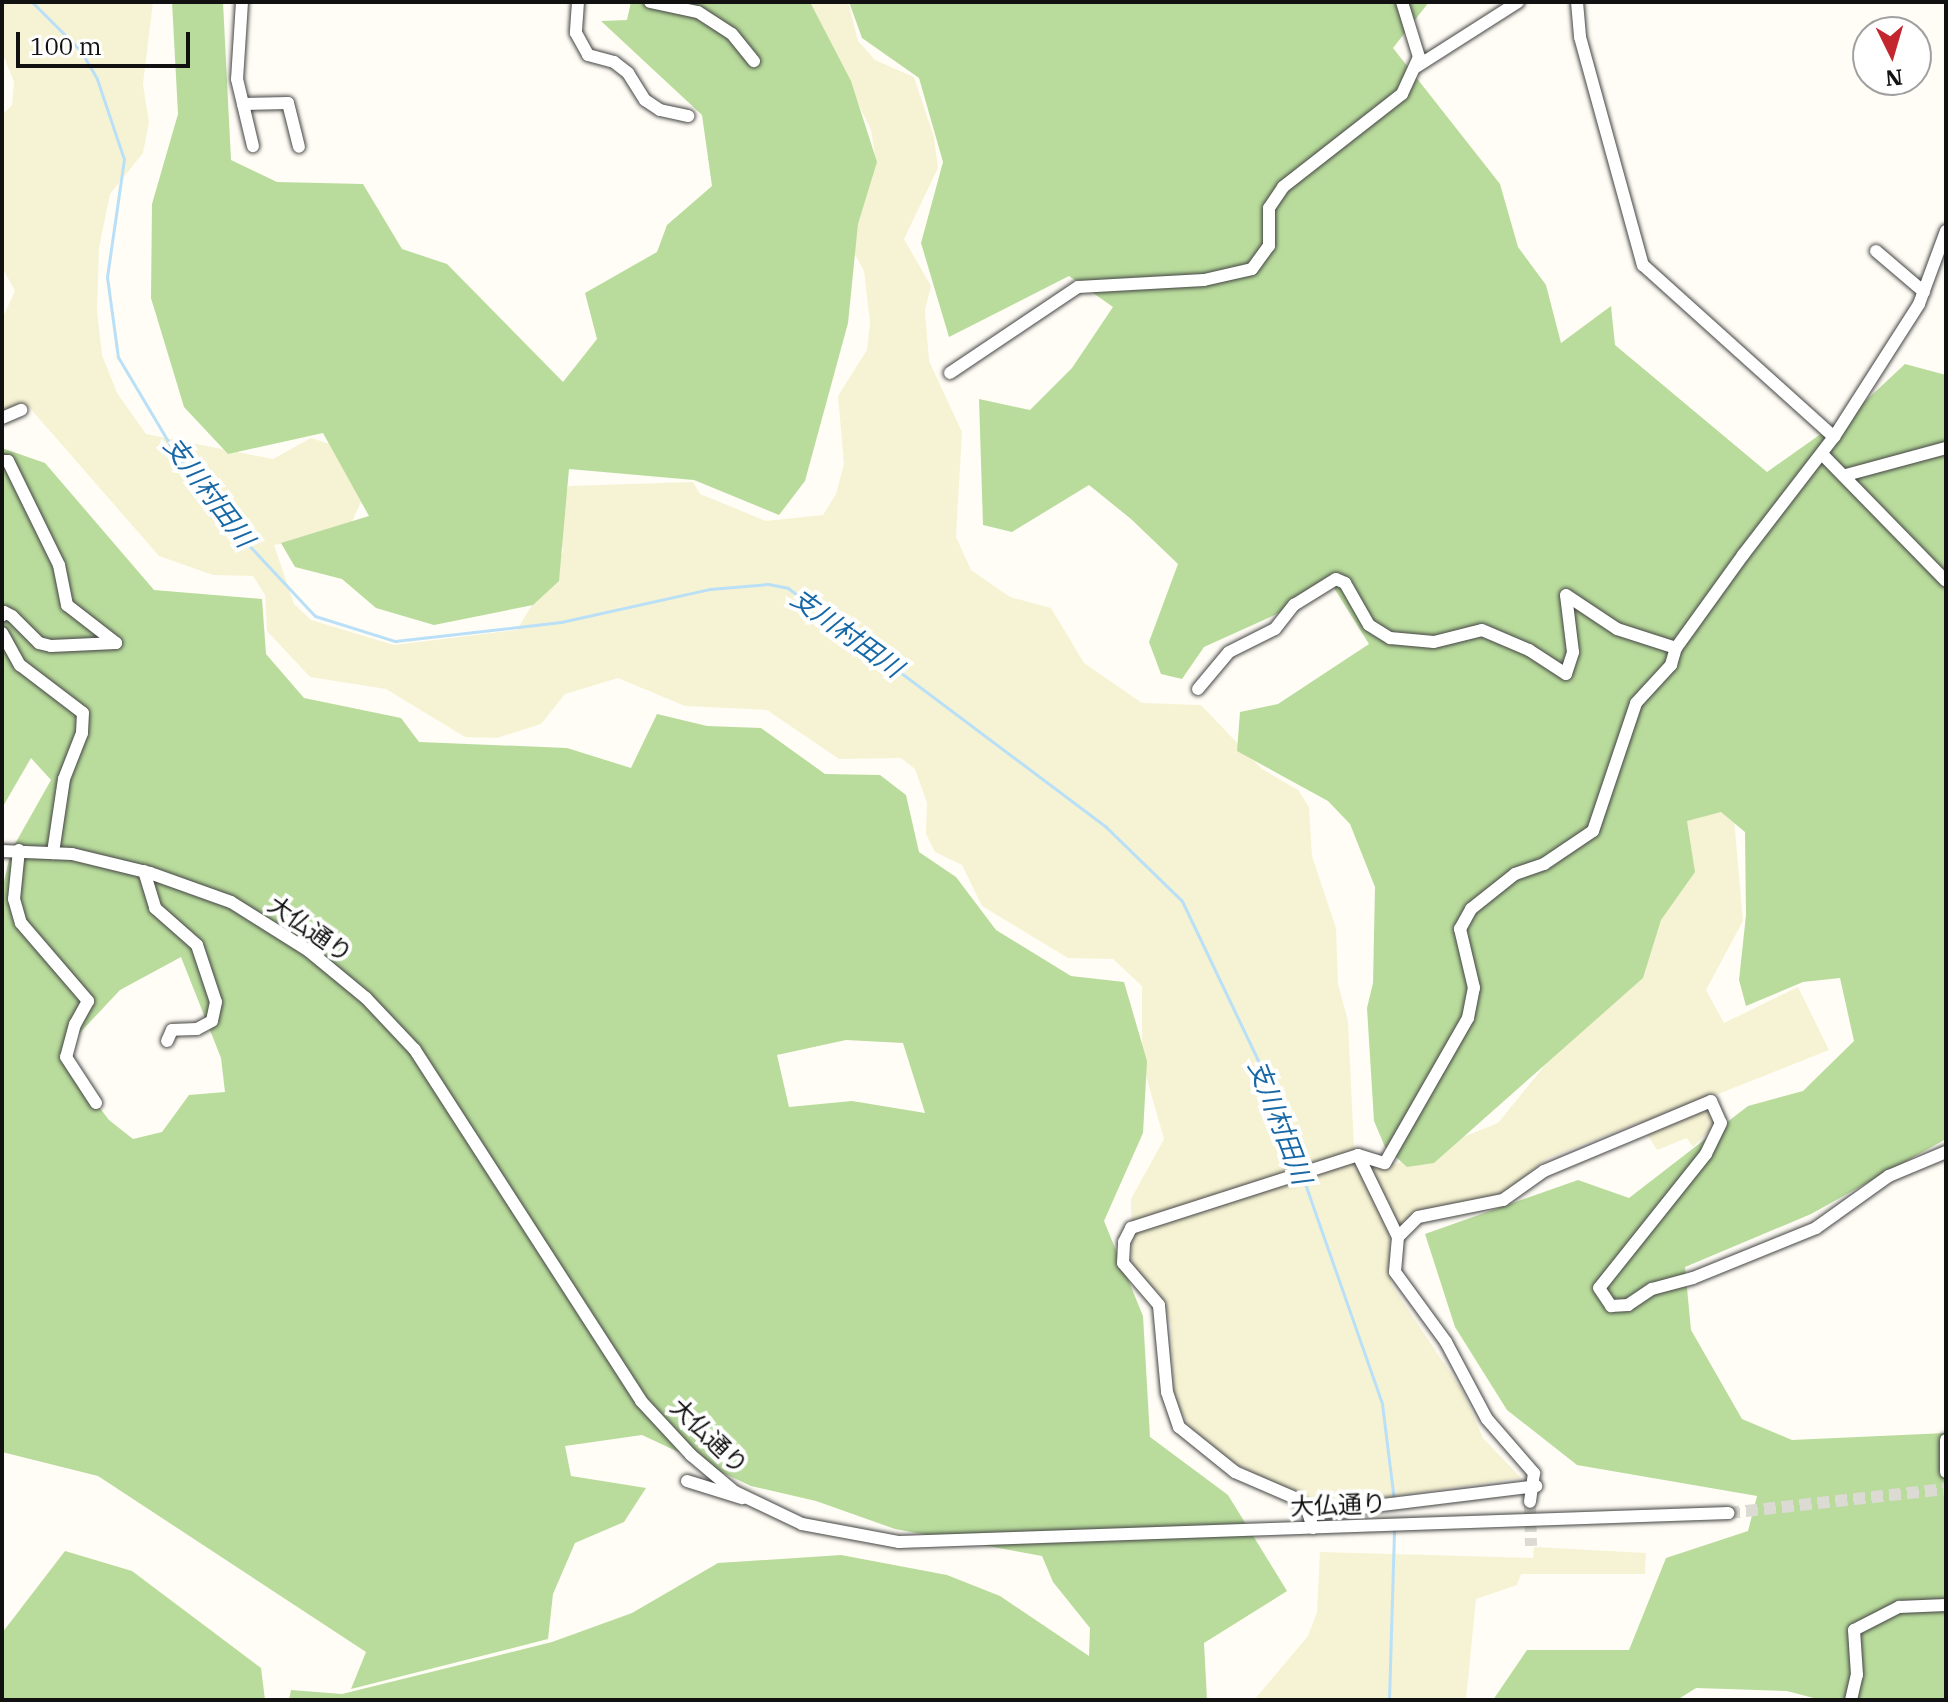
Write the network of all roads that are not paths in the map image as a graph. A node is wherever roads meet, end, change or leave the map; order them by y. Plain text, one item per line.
1 (242, 2) edge
2 (578, 2) edge
3 (650, 2) edge
4 (1402, 2) edge
5 (1518, 2) edge
6 (1577, 2) edge
7 (754, 61) dead end
8 (1415, 68) junction
9 (243, 104) junction
10 (688, 116) dead end
11 (253, 146) dead end
12 (299, 147) dead end
13 (1946, 231) edge
14 (1876, 251) dead end
15 (1924, 292) junction
16 (950, 373) dead end
17 (21, 410) dead end
18 (2, 418) edge
19 (1834, 437) junction
20 (1946, 448) edge
21 (1822, 454) junction
22 (2, 461) edge
23 (1846, 475) junction
24 (1946, 581) edge
25 (2, 616) edge
26 (2, 633) edge
27 (1676, 648) junction
28 (1198, 689) dead end
29 (19, 850) junction
30 (2, 851) edge
31 (53, 853) junction
32 (144, 871) junction
33 (167, 1041) dead end
34 (96, 1103) dead end
35 (1946, 1152) edge
36 (1358, 1155) junction
37 (1398, 1237) junction
38 (1946, 1440) edge
39 (1946, 1472) edge
40 (687, 1481) dead end
41 (1536, 1486) junction
42 (745, 1497) junction
43 (1530, 1502) tunnel mouth
44 (1728, 1513) tunnel mouth
45 (1309, 1514) junction
46 (1313, 1528) junction
47 (1946, 1605) edge
48 (1851, 1700) edge

1 - 9 street
2 - 10 street
3 - 7 street
4 - 8 street
5 - 8 street
6 - 19 street
8 - 16 street
9 - 11 street
9 - 12 street
13 - 15 street
14 - 15 street
15 - 19 street
17 - 18 street
19 - 21 street
20 - 23 street
21 - 23 street
21 - 27 street
22 - 25 street
23 - 24 street
26 - 31 street
27 - 28 street
27 - 36 street
29 - 30 street, 大仏通り
29 - 31 street, 大仏通り
29 - 34 street
31 - 32 street, 大仏通り
32 - 33 street
32 - 42 street, 大仏通り
35 - 37 street
36 - 37 street
36 - 45 street
37 - 41 street
38 - 39 street
40 - 42 street
41 - 43 street
41 - 45 street
42 - 46 street, 大仏通り
44 - 46 street, 大仏通り
45 - 46 street
47 - 48 street

